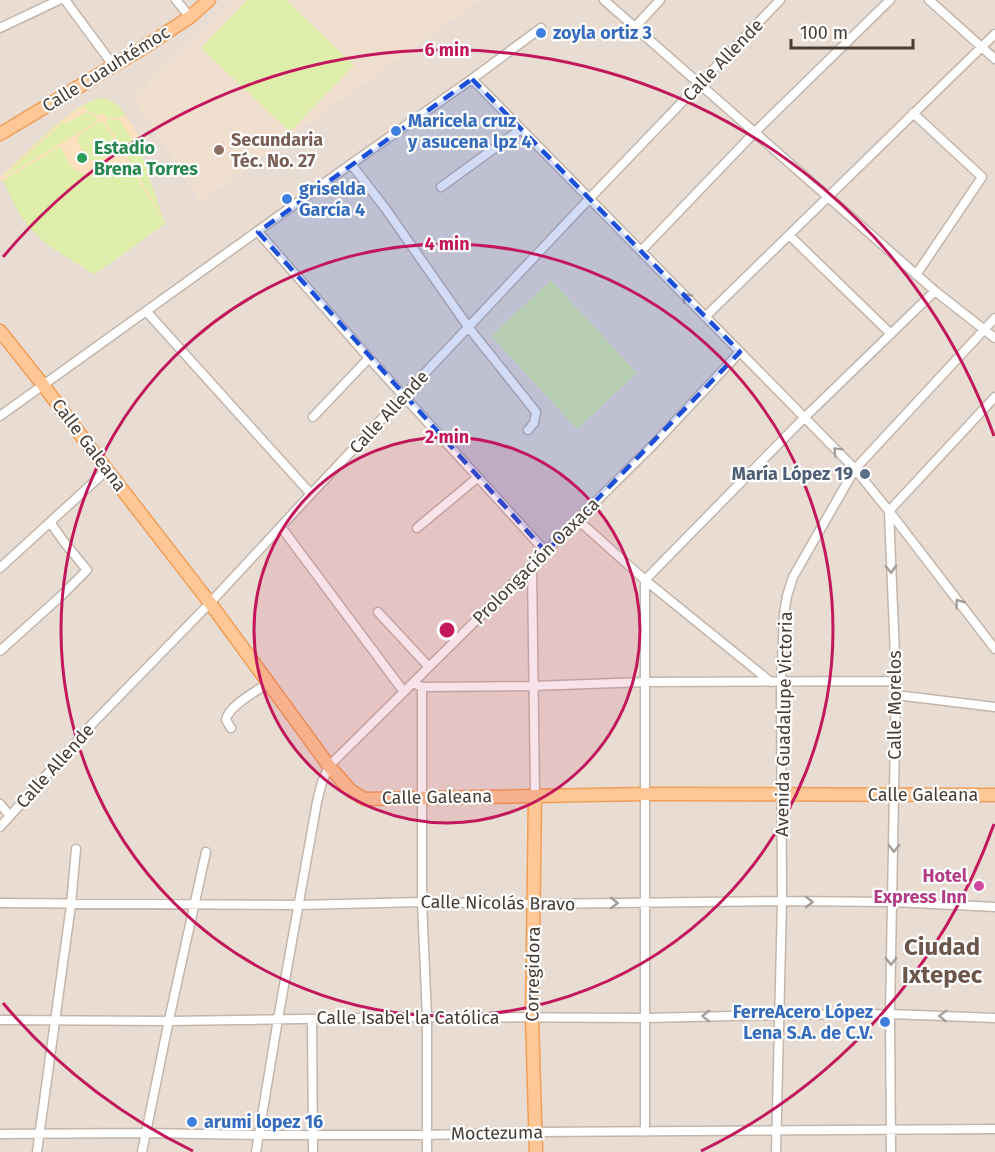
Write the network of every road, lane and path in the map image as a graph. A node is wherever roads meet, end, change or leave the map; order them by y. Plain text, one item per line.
1 (59, 0) edge
2 (65, 0) edge
3 (176, 0) edge
4 (209, 0) edge
5 (604, 0) edge
6 (660, 0) edge
7 (780, 0) edge
8 (890, 0) edge
9 (929, 0) edge
10 (190, 17) junction
11 (635, 27) junction
12 (0, 28) edge
13 (541, 28) dead end
14 (995, 34) edge
15 (982, 47) junction
16 (995, 59) edge
17 (113, 65) junction
18 (472, 79) junction
19 (701, 84) junction
20 (913, 113) junction
21 (521, 129) junction
22 (755, 132) junction
23 (0, 134) edge
24 (351, 164) junction
25 (441, 187) dead end
26 (828, 197) junction
27 (589, 199) junction
28 (258, 232) junction
29 (789, 235) junction
30 (641, 251) junction
31 (916, 274) junction
32 (935, 291) junction
33 (146, 311) junction
34 (705, 317) junction
35 (995, 318) edge
36 (469, 328) junction
37 (984, 330) junction
38 (0, 331) edge
39 (891, 334) junction
40 (995, 338) edge
41 (740, 352) junction
42 (369, 358) junction
43 (43, 385) junction
44 (404, 397) junction
45 (995, 397) edge
46 (0, 416) edge
47 (313, 417) dead end
48 (804, 418) junction
49 (528, 430) dead end
50 (855, 469) junction
51 (107, 470) junction
52 (477, 478) junction
53 (311, 494) junction
54 (889, 511) junction
55 (578, 520) junction
56 (50, 522) junction
57 (281, 527) junction
58 (417, 528) dead end
59 (546, 552) junction
60 (532, 566) junction
61 (0, 568) edge
62 (645, 580) junction
63 (210, 603) junction
64 (378, 612) dead end
65 (995, 649) edge
66 (0, 651) edge
67 (429, 667) junction
68 (896, 681) junction
69 (644, 682) junction
70 (771, 682) junction
71 (781, 682) junction
72 (268, 683) junction
73 (418, 685) junction
74 (532, 686) junction
75 (404, 692) junction
76 (896, 695) junction
77 (995, 707) edge
78 (231, 728) dead end
79 (329, 766) junction
80 (645, 794) junction
81 (894, 794) junction
82 (782, 795) junction
83 (995, 795) edge
84 (535, 796) junction
85 (422, 797) junction
86 (0, 804) edge
87 (10, 816) junction
88 (0, 826) edge
89 (76, 849) dead end
90 (206, 852) dead end
91 (782, 901) junction
92 (422, 902) junction
93 (893, 902) junction
94 (0, 903) edge
95 (645, 903) junction
96 (195, 904) junction
97 (534, 904) junction
98 (70, 905) junction
99 (299, 905) junction
100 (995, 907) edge
101 (890, 1014) junction
102 (779, 1015) junction
103 (427, 1017) junction
104 (532, 1018) junction
105 (646, 1018) junction
106 (995, 1018) edge
107 (278, 1019) junction
108 (312, 1019) junction
109 (0, 1020) edge
110 (54, 1020) junction
111 (169, 1021) junction
112 (995, 1129) edge
113 (892, 1130) junction
114 (776, 1131) junction
115 (535, 1132) junction
116 (645, 1132) junction
117 (146, 1133) junction
118 (0, 1134) edge
119 (40, 1134) junction
120 (259, 1135) junction
121 (313, 1135) junction
122 (427, 1135) junction
123 (37, 1152) edge
124 (142, 1152) edge
125 (256, 1152) edge
126 (313, 1152) edge
127 (427, 1152) edge
128 (536, 1152) edge
129 (776, 1152) edge
130 (891, 1152) edge

1 - 12 street
2 - 17 street
3 - 10 street
4 - 10 main road, Calle Cuauhtémoc
5 - 11 street
6 - 11 street
7 - 19 street, Calle Allende
8 - 22 street
9 - 15 street
10 - 17 main road, Calle Cuauhtémoc
11 - 19 street
13 - 18 street
14 - 15 street
15 - 16 street
15 - 20 street
17 - 23 main road, Calle Cuauhtémoc
18 - 21 street
18 - 24 street
19 - 22 street
19 - 27 street, Calle Allende
20 - 26 street
20 - 31 street
21 - 25 street
21 - 27 street
22 - 26 street
22 - 30 street
24 - 28 street
24 - 36 street
26 - 29 street
26 - 31 street
27 - 30 street
27 - 36 street, Calle Allende
28 - 33 street
28 - 42 street
29 - 34 street
29 - 39 street
34 -> 30 street
31 - 32 street
32 - 37 street
32 - 39 street
33 - 43 street
33 - 53 street
34 - 41 street
35 - 37 street, Avenida Guadalupe Victoria
36 - 44 street, Calle Allende
36 - 49 street
37 - 40 street
37 - 50 street, Avenida Guadalupe Victoria
38 - 43 main road, Calle Galeana
39 - 48 street
41 - 48 street
41 - 55 street, Prolongación Oaxaca
42 - 44 street
42 - 47 street
43 - 46 street
43 - 51 main road, Calle Galeana
44 - 52 street
44 - 53 street, Calle Allende
45 - 54 street
50 -> 48 street
48 - 62 street
50 - 54 street
50 - 71 street, Avenida Guadalupe Victoria
51 - 56 street
51 - 63 main road, Calle Galeana
52 - 58 street
52 - 59 street
53 - 57 street, Calle Allende
65 -> 54 street
54 -> 68 street, Calle Morelos
55 - 59 street, Prolongación Oaxaca
55 - 62 street
56 - 61 street
56 - 66 street
57 - 63 street, Calle Allende
57 - 75 street
59 - 60 street, Prolongación Oaxaca
60 - 67 street, Prolongación Oaxaca
60 - 74 street
62 - 69 street
62 - 70 street
63 - 72 main road, Calle Galeana
63 - 87 street, Calle Allende
64 - 67 street
67 - 73 street, Prolongación Oaxaca
68 - 71 street
68 - 76 street, Calle Morelos
69 - 70 street
69 - 74 street
69 - 80 street
70 - 71 street
71 - 82 street, Avenida Guadalupe Victoria
72 - 78 street
72 - 79 main road, Calle Galeana
73 - 74 street
73 - 75 street, Prolongación Oaxaca
73 - 85 street
74 - 84 street
75 - 79 street, Prolongación Oaxaca
76 - 77 street
76 - 81 street, Calle Morelos
79 - 85 main road, Calle Galeana
79 - 99 street
80 - 82 main road, Calle Galeana
80 - 84 main road, Calle Galeana
80 - 95 street
81 - 82 main road, Calle Galeana
81 - 83 main road, Calle Galeana
81 -> 93 street, Calle Morelos
82 - 91 street, Avenida Guadalupe Victoria
84 - 85 main road, Calle Galeana
84 - 97 main road, Corregidora
85 - 92 street
86 - 87 street
87 - 88 street, Calle Allende
89 - 98 street
90 - 96 street
91 -> 93 street, Calle Nicolás Bravo
91 - 95 street, Calle Nicolás Bravo
91 - 102 street, Avenida Guadalupe Victoria
92 - 97 street, Calle Nicolás Bravo
92 - 99 street, Calle Nicolás Bravo
92 - 103 street
93 - 100 street, Calle Nicolás Bravo
93 -> 101 street, Calle Morelos
94 - 98 street, Calle Nicolás Bravo
97 -> 95 street, Calle Nicolás Bravo
95 - 105 street
96 - 98 street, Calle Nicolás Bravo
96 - 99 street, Calle Nicolás Bravo
96 - 111 street
97 - 104 main road, Corregidora
98 - 110 street
99 - 107 street
101 - 102 street, Calle Isabel la Católica
106 -> 101 street, Calle Isabel la Católica
101 - 113 street, Calle Morelos
102 -> 105 street, Calle Isabel la Católica
102 - 114 street, Avenida Guadalupe Victoria
103 - 104 street, Calle Isabel la Católica
103 - 108 street, Calle Isabel la Católica
103 - 122 street
104 - 105 street, Calle Isabel la Católica
104 - 115 main road, Corregidora
105 - 116 street
107 - 108 street, Calle Isabel la Católica
107 - 111 street, Calle Isabel la Católica
107 - 120 street
108 - 121 street
109 - 110 street, Calle Isabel la Católica
110 - 111 street, Calle Isabel la Católica
110 - 119 street
111 - 117 street
112 - 113 street, Moctezuma
113 - 114 street, Moctezuma
113 - 130 street, Calle Morelos
114 - 116 street, Moctezuma
114 - 129 street, Avenida Guadalupe Victoria
115 - 116 street, Moctezuma
115 - 122 street, Moctezuma
115 - 128 main road, Corregidora
117 - 119 street, Moctezuma
117 - 120 street, Moctezuma
117 - 124 street
118 - 119 street, Moctezuma
119 - 123 street
120 - 121 street, Moctezuma
120 - 125 street
121 - 122 street, Moctezuma
121 - 126 street
122 - 127 street

